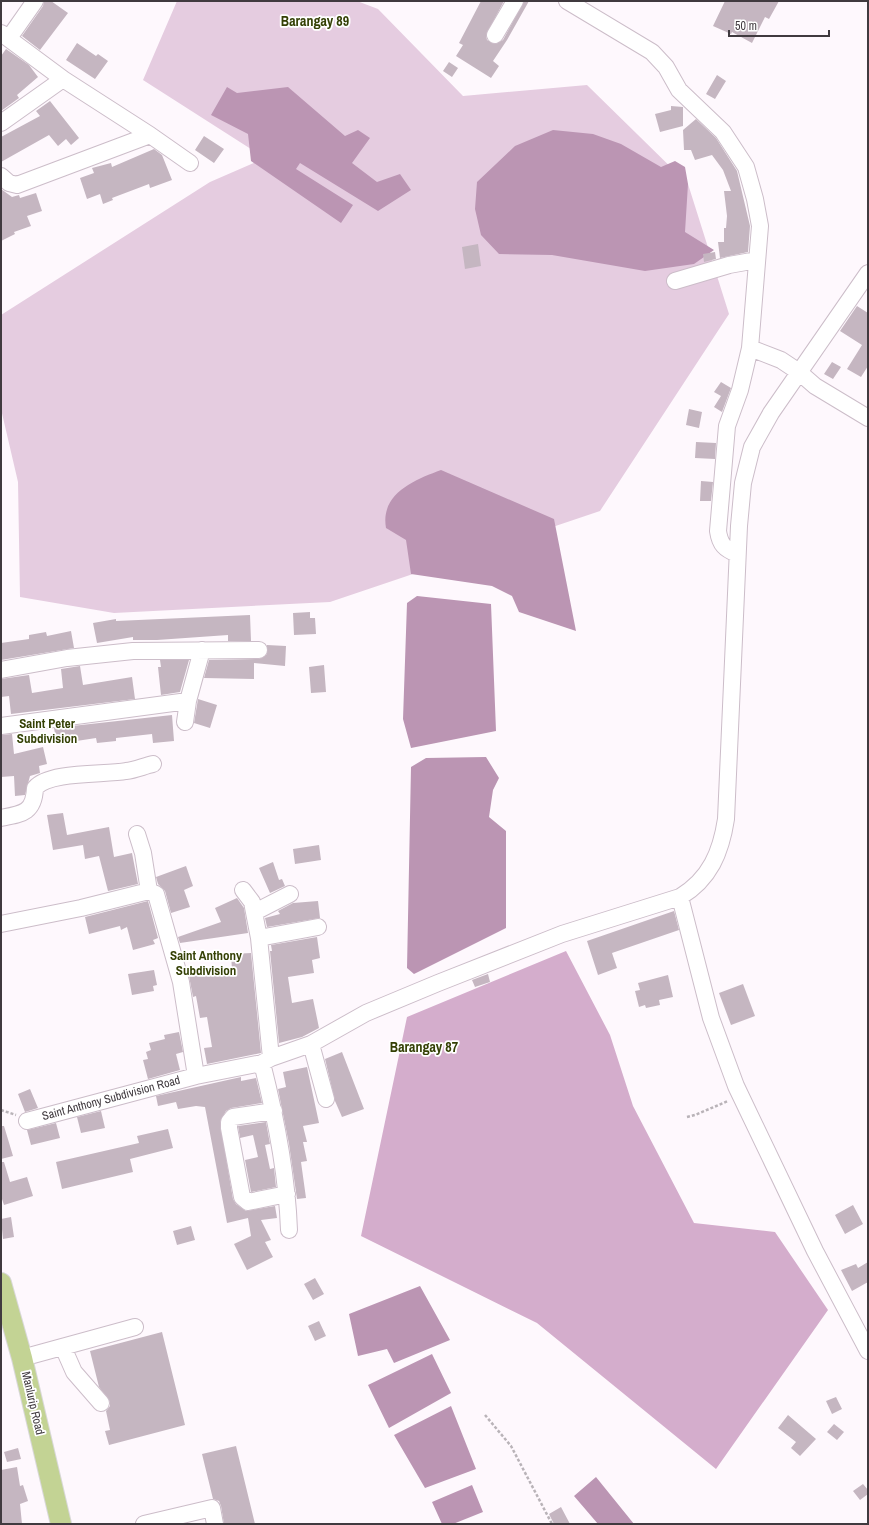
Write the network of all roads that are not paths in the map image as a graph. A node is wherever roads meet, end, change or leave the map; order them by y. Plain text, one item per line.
1 (35, 1) edge
2 (515, 1) edge
3 (567, 1) edge
4 (5, 36) edge
5 (495, 36) dead end
6 (64, 79) junction
7 (1, 123) edge
8 (150, 135) junction
9 (190, 163) dead end
10 (1, 176) edge
11 (757, 260) junction
12 (868, 273) edge
13 (675, 281) dead end
14 (750, 348) junction
15 (799, 372) junction
16 (868, 418) edge
17 (737, 554) junction
18 (202, 650) junction
19 (259, 650) dead end
20 (1, 670) edge
21 (188, 701) junction
22 (185, 722) dead end
23 (1, 726) edge
24 (153, 764) dead end
25 (1, 818) edge
26 (137, 834) dead end
27 (243, 890) dead end
28 (149, 891) junction
29 (290, 894) dead end
30 (680, 897) junction
31 (255, 912) junction
32 (1, 924) edge
33 (318, 927) dead end
34 (259, 938) junction
35 (311, 1044) junction
36 (267, 1060) junction
37 (196, 1076) junction
38 (326, 1099) dead end
39 (274, 1111) junction
40 (27, 1121) dead end
41 (288, 1194) junction
42 (289, 1230) dead end
43 (1, 1283) edge
44 (135, 1327) dead end
45 (63, 1347) junction
46 (868, 1351) edge
47 (22, 1358) junction
48 (101, 1403) dead end
49 (61, 1524) edge
50 (144, 1524) edge
51 (215, 1524) edge

1 - 4 street
2 - 5 street
3 - 11 street
4 - 6 street
6 - 7 street
6 - 8 street
8 - 9 street
8 - 10 street
11 - 13 street
11 - 14 street
12 - 15 street
14 - 15 street
14 - 17 street
15 - 16 street
15 - 17 street
17 - 30 street
18 - 19 street
18 - 20 street
18 - 21 street
21 - 22 street
21 - 23 street
24 - 25 street
26 - 28 street
27 - 31 street
28 - 32 street
28 - 37 street, Saint Anthony Subdivision Road
29 - 31 street
30 - 35 street, Saint Anthony Subdivision Road
30 - 46 street
31 - 34 street
33 - 34 street
34 - 36 street
35 - 36 street, Saint Anthony Subdivision Road
35 - 38 street
36 - 37 street, Saint Anthony Subdivision Road
36 - 39 street
37 - 40 street, Saint Anthony Subdivision Road
39 - 41 street
39 - 41 street
41 - 42 street
43 - 47 main road, Manlurip Road
44 - 45 street
45 - 47 street
45 - 48 street
47 - 49 main road, Manlurip Road
50 - 51 street

